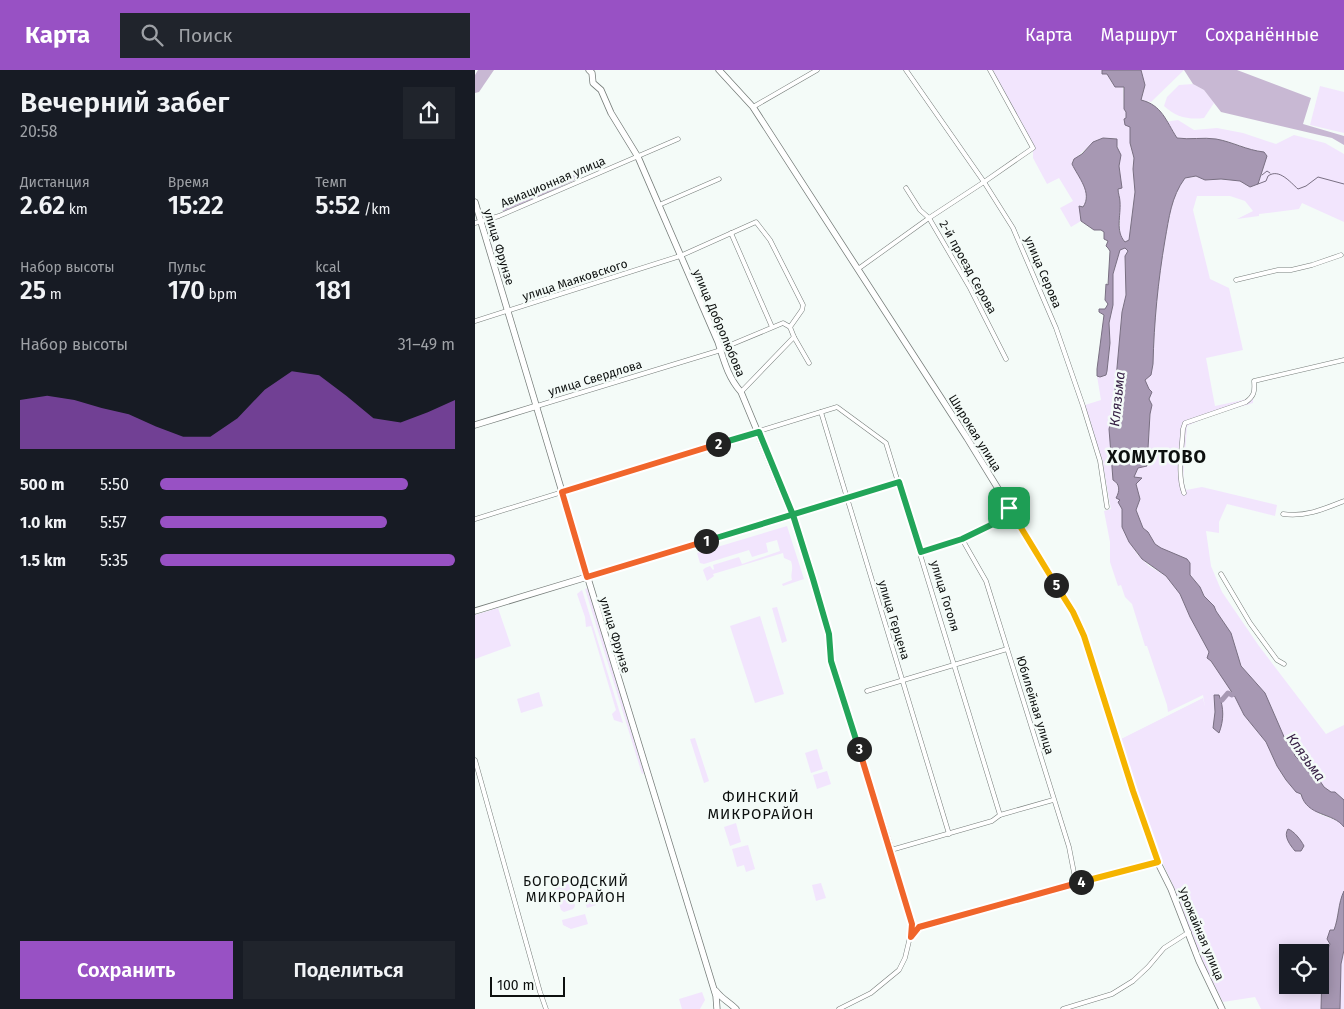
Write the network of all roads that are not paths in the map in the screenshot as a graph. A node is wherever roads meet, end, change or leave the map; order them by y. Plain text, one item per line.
1 (589, 70) edge
2 (719, 70) edge
3 (817, 70) edge
4 (906, 70) edge
5 (990, 70) edge
6 (753, 106) junction
7 (677, 139) dead end
8 (638, 157) junction
9 (719, 179) dead end
10 (984, 182) junction
11 (905, 188) dead end
12 (475, 202) edge
13 (659, 205) junction
14 (929, 218) junction
15 (478, 222) edge
16 (731, 233) junction
17 (1341, 255) dead end
18 (680, 256) junction
19 (858, 269) junction
20 (1236, 280) dead end
21 (508, 311) junction
22 (475, 321) edge
23 (772, 327) junction
24 (790, 327) junction
25 (794, 337) junction
26 (721, 350) junction
27 (1006, 359) dead end
28 (1344, 360) edge
29 (809, 363) dead end
30 (741, 392) junction
31 (537, 406) junction
32 (821, 412) junction
33 (475, 425) edge
34 (759, 432) junction
35 (899, 482) junction
36 (562, 492) junction
37 (1184, 493) dead end
38 (847, 498) junction
39 (1344, 501) edge
40 (1107, 507) dead end
41 (1009, 508) junction
42 (1283, 514) dead end
43 (793, 515) junction
44 (475, 519) edge
45 (962, 539) junction
46 (921, 552) junction
47 (1221, 574) dead end
48 (587, 577) junction
49 (475, 611) edge
50 (1007, 649) junction
51 (955, 664) junction
52 (1284, 664) dead end
53 (902, 680) junction
54 (867, 690) dead end
55 (475, 760) edge
56 (1053, 800) junction
57 (1000, 815) junction
58 (949, 834) junction
59 (891, 850) junction
60 (1159, 865) junction
61 (1076, 883) junction
62 (1189, 932) junction
63 (911, 937) junction
64 (713, 987) junction
65 (726, 1001) junction
66 (735, 1008) edge
67 (546, 1009) edge
68 (717, 1009) edge
69 (839, 1009) edge
70 (1063, 1009) edge
71 (1222, 1009) edge

1 - 8 street, улица Добролюбова
2 - 6 street, Широкая улица
3 - 6 street
4 - 10 street, улица Серова
5 - 10 street
6 - 19 street, Широкая улица
7 - 8 street, Авиационная улица
8 - 13 street, улица Добролюбова
8 - 15 street, Авиационная улица
9 - 13 street
10 - 14 street
10 - 40 street, улица Серова
11 - 14 street, 2-й проезд Серова
12 - 15 street, улица Фрунзе
13 - 18 street, улица Добролюбова
14 - 19 street
14 - 27 street, 2-й проезд Серова
15 - 21 street, улица Фрунзе
16 - 18 street, улица Маяковского
16 - 23 street
16 - 24 street, улица Маяковского
17 - 20 street
18 - 21 street, улица Маяковского
18 - 26 street, улица Добролюбова
19 - 41 street, Широкая улица
21 - 22 street, улица Маяковского
21 - 31 street, улица Фрунзе
23 - 24 street, улица Свердлова
23 - 26 street, улица Свердлова
24 - 25 street
25 - 29 street
25 - 30 street
26 - 30 street, улица Добролюбова
26 - 31 street, улица Свердлова
28 - 37 street
30 - 34 street, улица Добролюбова
31 - 33 street, улица Свердлова
31 - 36 street, улица Фрунзе
32 - 34 street
32 - 35 street, улица Гоголя
32 - 38 street, улица Герцена
34 - 36 street
34 - 43 street, улица Добролюбова
35 - 38 street
35 - 46 street, улица Гоголя
36 - 44 street
36 - 48 street, улица Фрунзе
38 - 43 street
38 - 53 street, улица Герцена
39 - 42 street
41 - 45 street
41 - 60 street, Широкая улица
43 - 48 street
43 - 59 street, улица Добролюбова
45 - 46 street
45 - 50 street, Юбилейная улица
46 - 51 street, улица Гоголя
47 - 52 street
48 - 49 street
48 - 64 street, улица Фрунзе
50 - 51 street
50 - 56 street, Юбилейная улица
51 - 53 street
51 - 57 street, улица Гоголя
53 - 54 street
53 - 58 street, улица Герцена
55 - 67 street
56 - 57 street
56 - 61 street, Юбилейная улица
57 - 58 street
58 - 59 street
59 - 63 street, улица Добролюбова
60 - 61 street
60 - 62 street, Урожайная улица
61 - 63 street
62 - 70 street
62 - 71 street, Урожайная улица
63 - 69 street
64 - 65 street
64 - 68 street, улица Фрунзе
65 - 66 street
65 - 68 street

